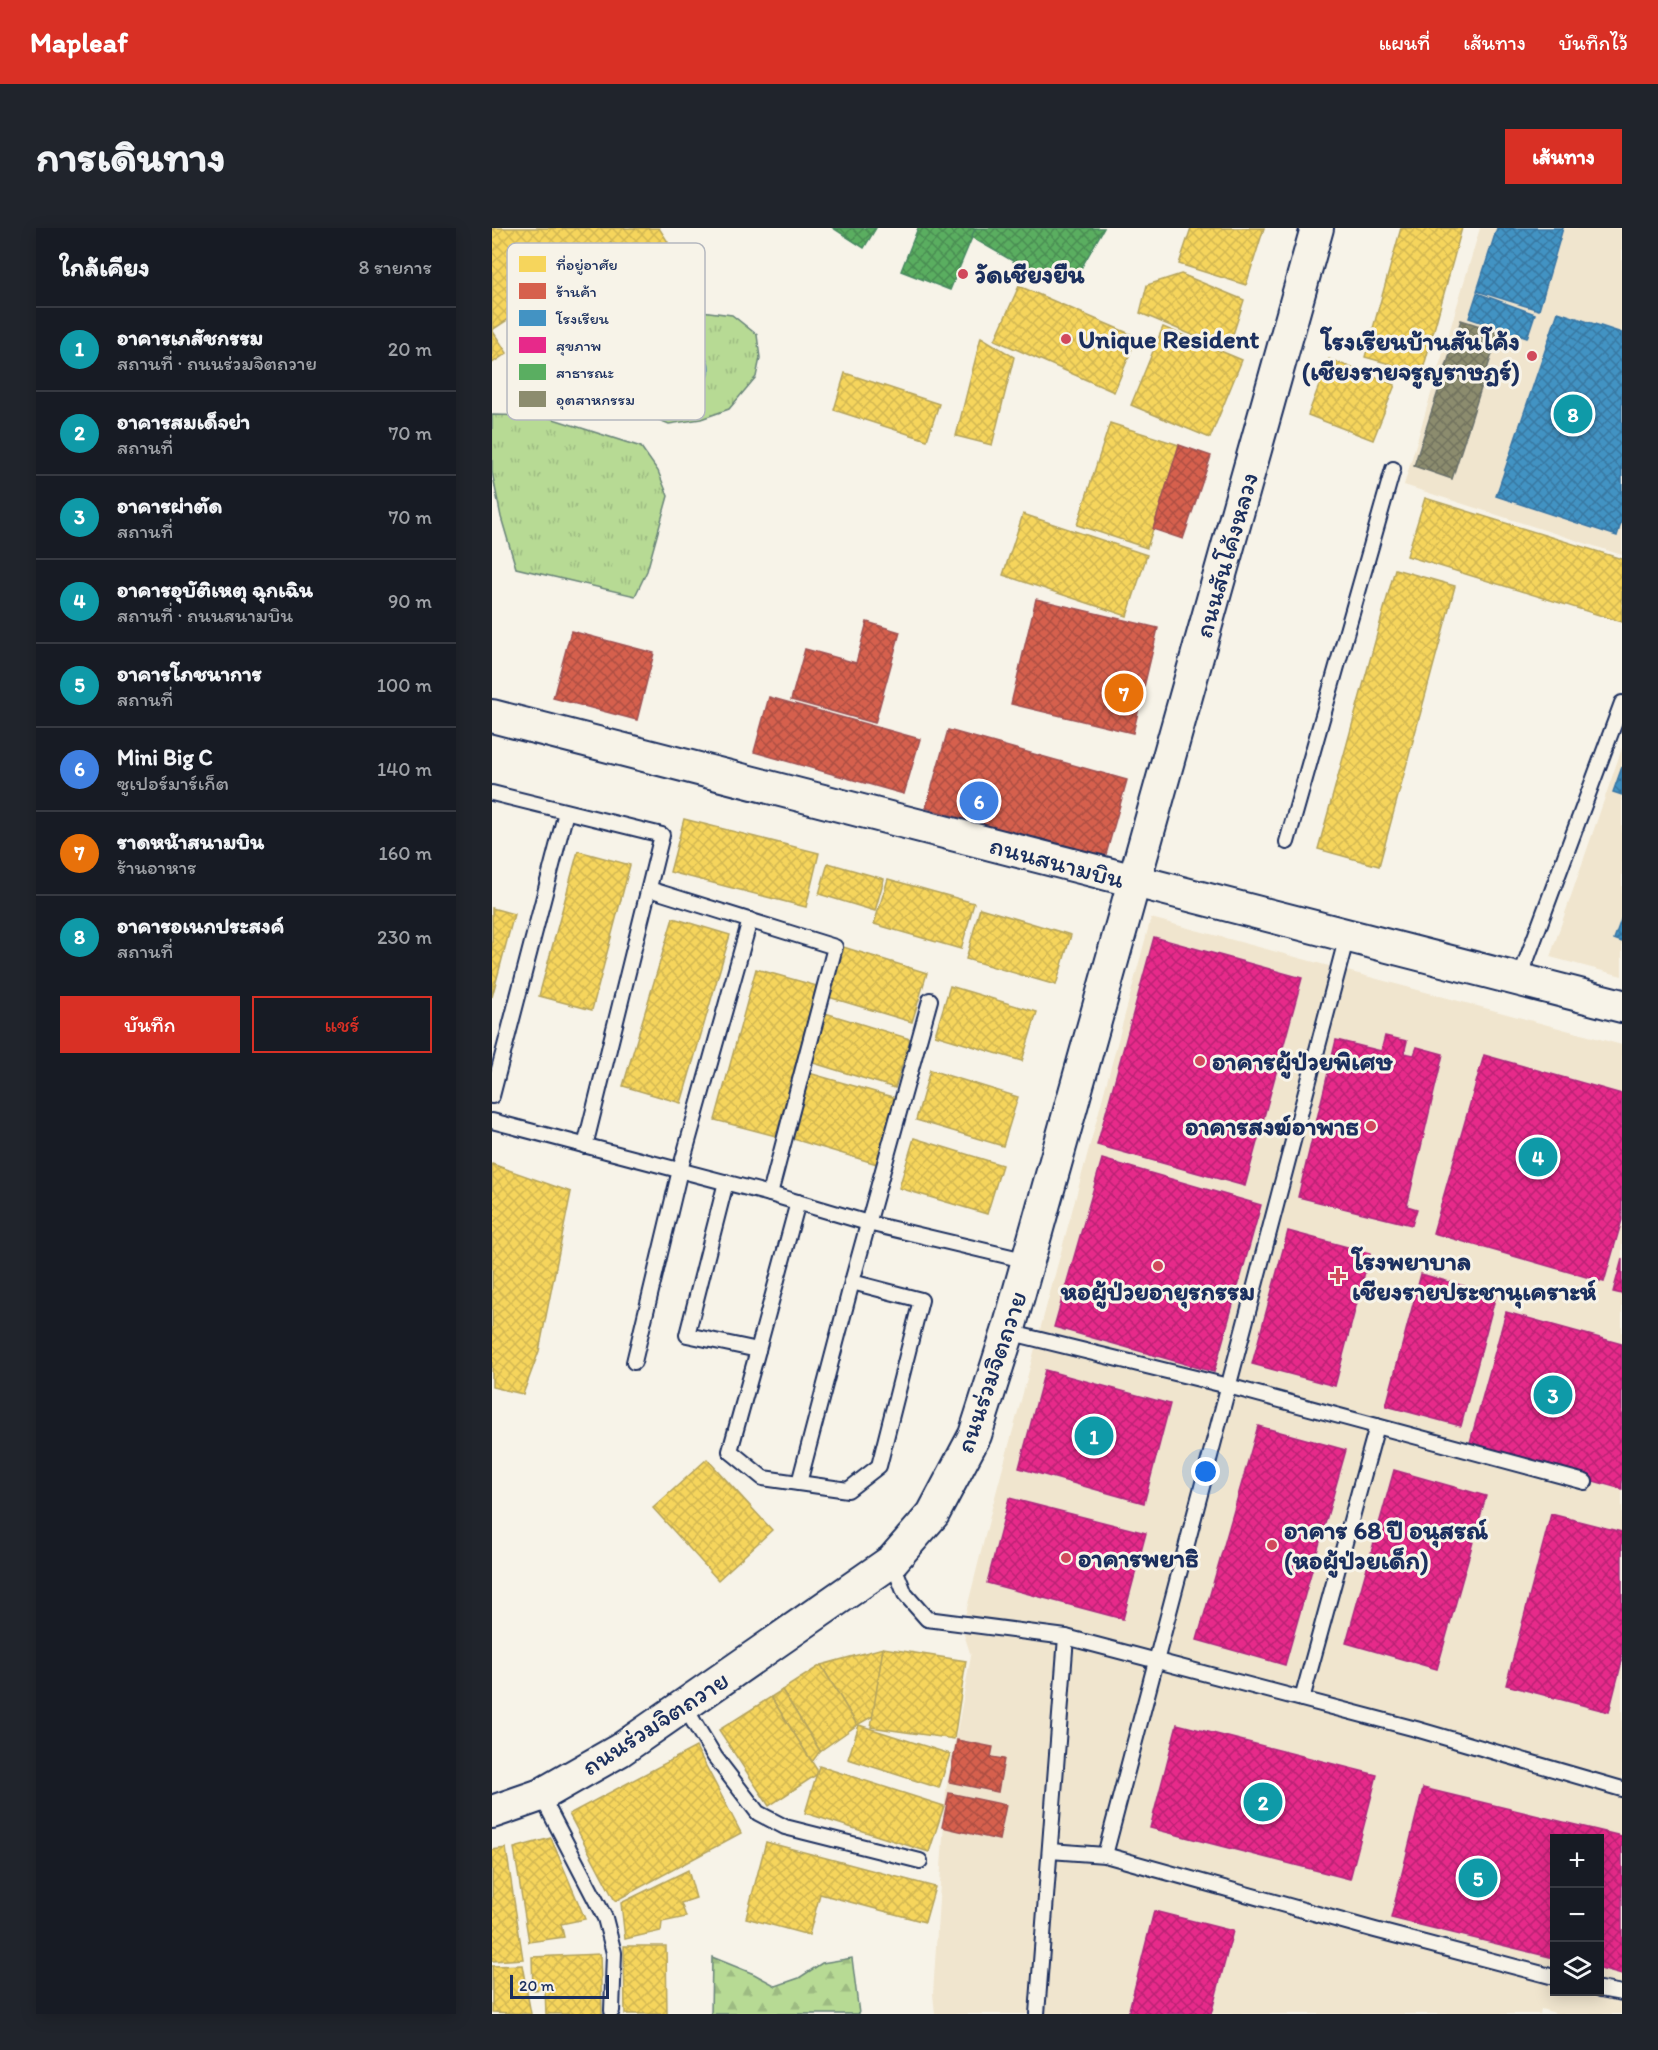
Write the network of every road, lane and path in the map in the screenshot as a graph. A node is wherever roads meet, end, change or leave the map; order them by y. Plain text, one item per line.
1 (1317, 228) edge
2 (1394, 469) dead end
3 (1622, 703) edge
4 (492, 716) edge
5 (492, 793) edge
6 (566, 812) junction
7 (1287, 842) dead end
8 (1135, 882) junction
9 (649, 889) junction
10 (750, 920) junction
11 (1347, 936) junction
12 (1519, 981) junction
13 (930, 1000) dead end
14 (1622, 1006) edge
15 (492, 1096) edge
16 (492, 1121) edge
17 (585, 1146) junction
18 (680, 1170) junction
19 (726, 1182) junction
20 (770, 1194) junction
21 (798, 1202) junction
22 (868, 1223) junction
23 (1028, 1261) junction
24 (852, 1282) junction
25 (1008, 1332) junction
26 (758, 1350) junction
27 (634, 1362) dead end
28 (1228, 1386) junction
29 (1377, 1426) junction
30 (1586, 1482) dead end
31 (799, 1483) junction
32 (892, 1561) junction
33 (1066, 1637) junction
34 (1156, 1660) junction
35 (1302, 1699) junction
36 (684, 1706) junction
37 (1622, 1789) edge
38 (541, 1795) junction
39 (492, 1812) edge
40 (1050, 1851) junction
41 (1106, 1855) junction
42 (920, 1862) dead end
43 (1550, 1976) edge
44 (1604, 1990) edge
45 (1622, 1993) edge
46 (612, 2011) dead end
47 (1037, 2014) edge

1 - 8 street, ถนนสันโค้งหลวง
2 - 7 lane
3 - 12 lane
4 - 8 street, ถนนสนามบิน
5 - 6 lane
6 - 9 lane
6 - 15 lane
8 - 11 street, ถนนสนามบิน
8 - 23 street, ถนนร่วมจิตถวาย
9 - 10 lane
9 - 17 lane
10 - 18 lane
10 - 20 lane
11 - 12 street, ถนนสนามบิน
11 - 28 lane
12 - 14 street, ถนนสนามบิน
13 - 22 lane
16 - 17 lane
17 - 18 lane
18 - 19 lane
18 - 27 lane
19 - 20 lane
19 - 26 lane
20 - 21 lane
21 - 22 lane
21 - 26 lane
22 - 23 lane
22 - 24 lane
23 - 25 street, ถนนร่วมจิตถวาย
24 - 31 lane
24 - 31 lane
25 - 28 lane
25 - 32 street, ถนนร่วมจิตถวาย
26 - 31 lane
28 - 29 lane
28 - 34 lane
29 - 30 lane
29 - 35 lane
32 - 33 lane
32 - 36 street, ถนนร่วมจิตถวาย
33 - 34 lane
33 - 40 lane
34 - 35 lane
34 - 41 lane
35 - 37 lane
36 - 38 street, ถนนร่วมจิตถวาย
36 - 42 lane
38 - 39 street, ถนนร่วมจิตถวาย
38 - 46 lane
40 - 41 lane
40 - 47 lane
41 - 43 lane
44 - 45 lane

